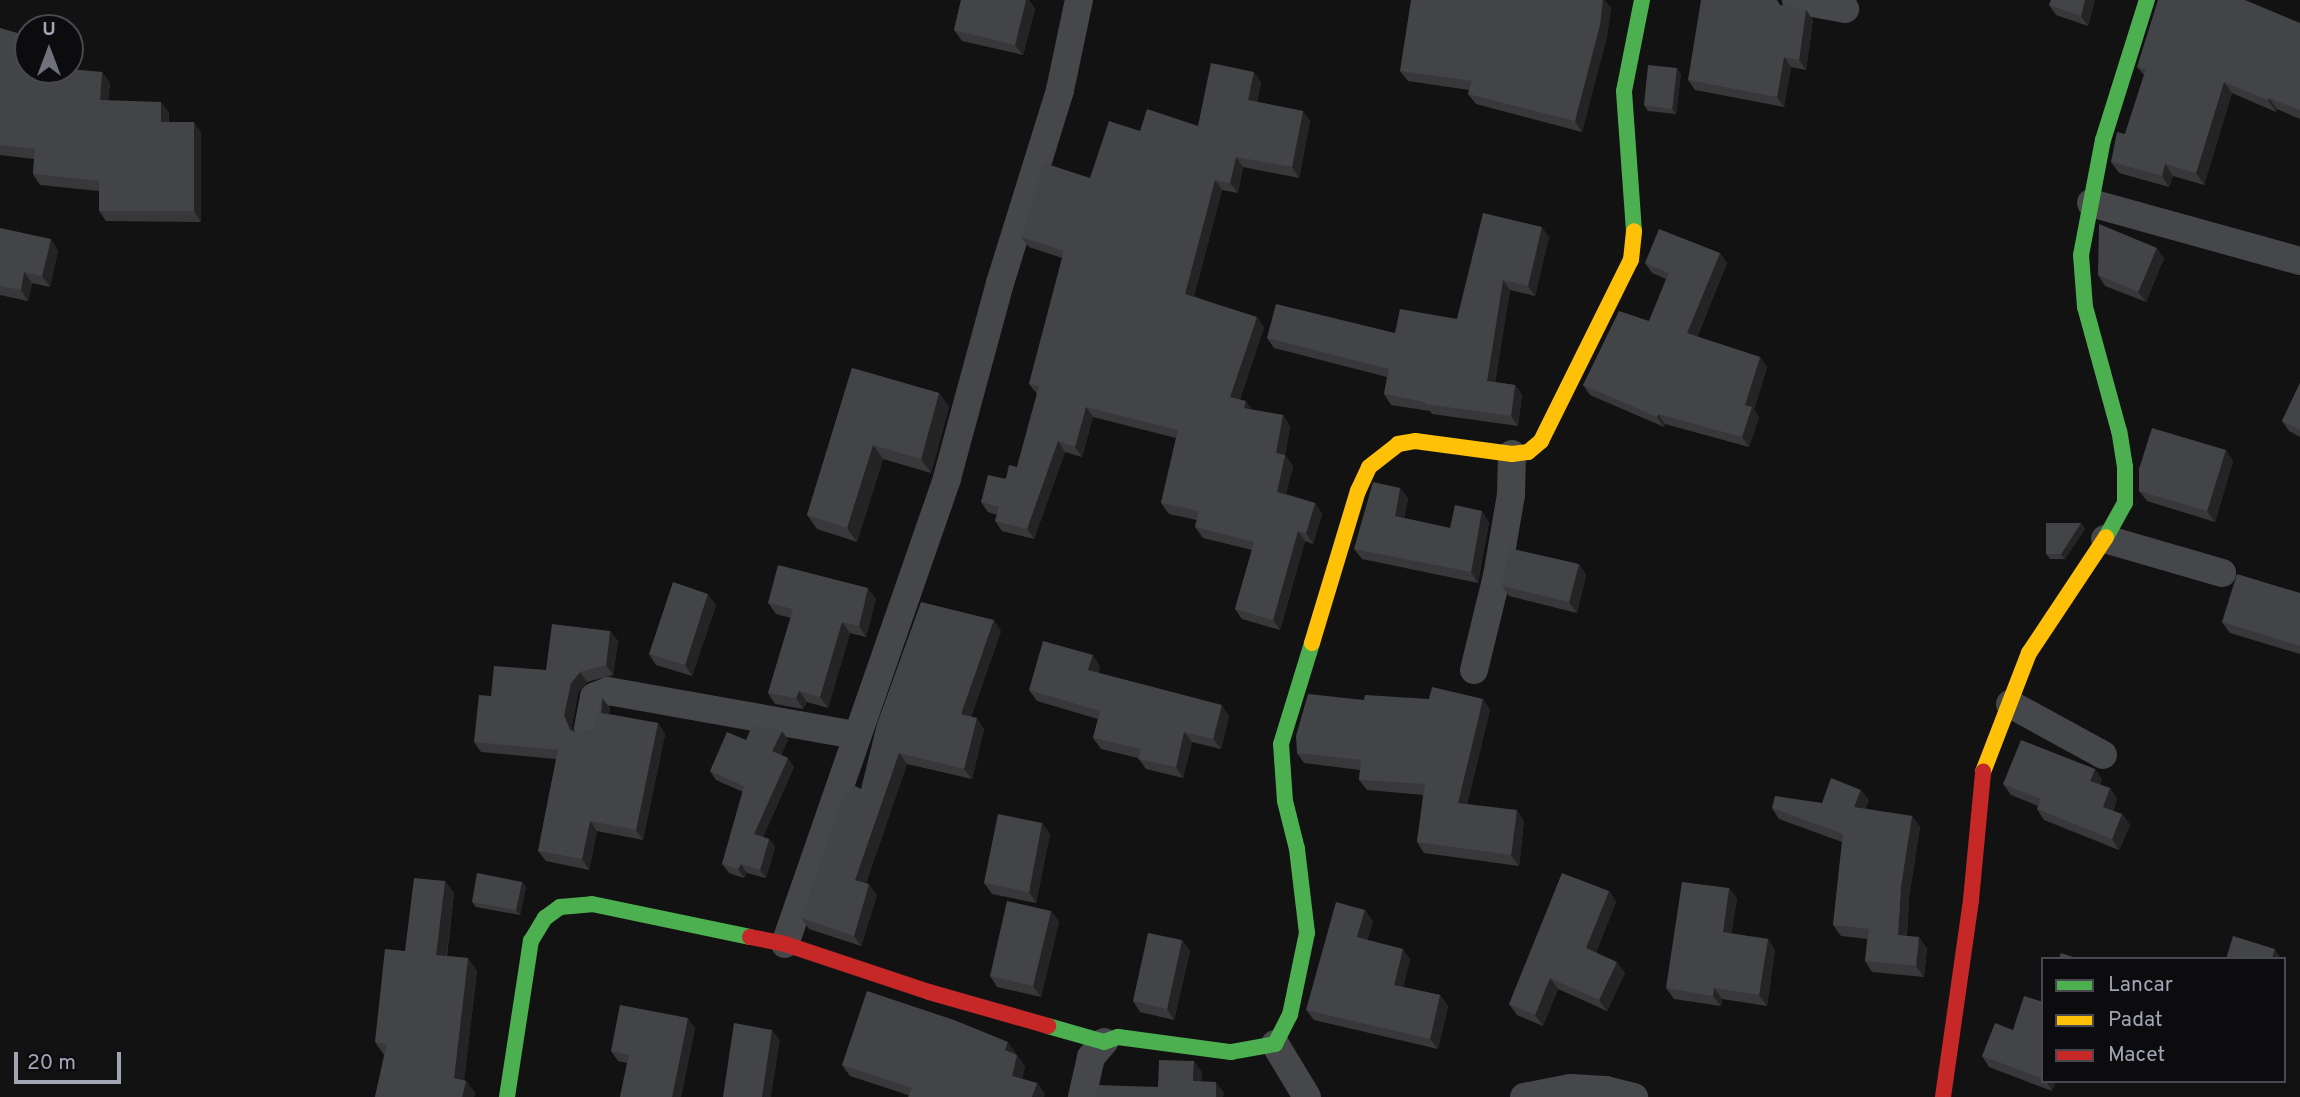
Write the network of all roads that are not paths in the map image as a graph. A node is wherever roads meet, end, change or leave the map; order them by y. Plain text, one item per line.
1 (1079, 0) edge
2 (1642, 0) edge
3 (1796, 0) edge
4 (2147, 0) edge
5 (1845, 9) dead end
6 (2091, 203) junction
7 (2300, 261) edge
8 (1512, 454) junction
9 (2105, 539) junction
10 (2222, 573) dead end
11 (1474, 670) dead end
12 (2010, 704) junction
13 (588, 728) edge
14 (855, 735) junction
15 (2103, 755) dead end
16 (785, 944) junction
17 (1104, 1042) junction
18 (1275, 1044) junction
19 (507, 1097) edge
20 (1082, 1097) edge
21 (1307, 1097) edge
22 (1524, 1097) edge
23 (1634, 1097) edge
24 (1943, 1097) edge

1 - 14 street
2 - 8 street
3 - 5 street
4 - 6 street
6 - 7 street
6 - 9 street
8 - 11 street
8 - 18 street
9 - 10 street
9 - 12 street
12 - 15 street
12 - 24 street
13 - 14 street
14 - 16 street
16 - 17 street
16 - 19 street
17 - 18 street
17 - 20 street
18 - 21 street
22 - 23 street

